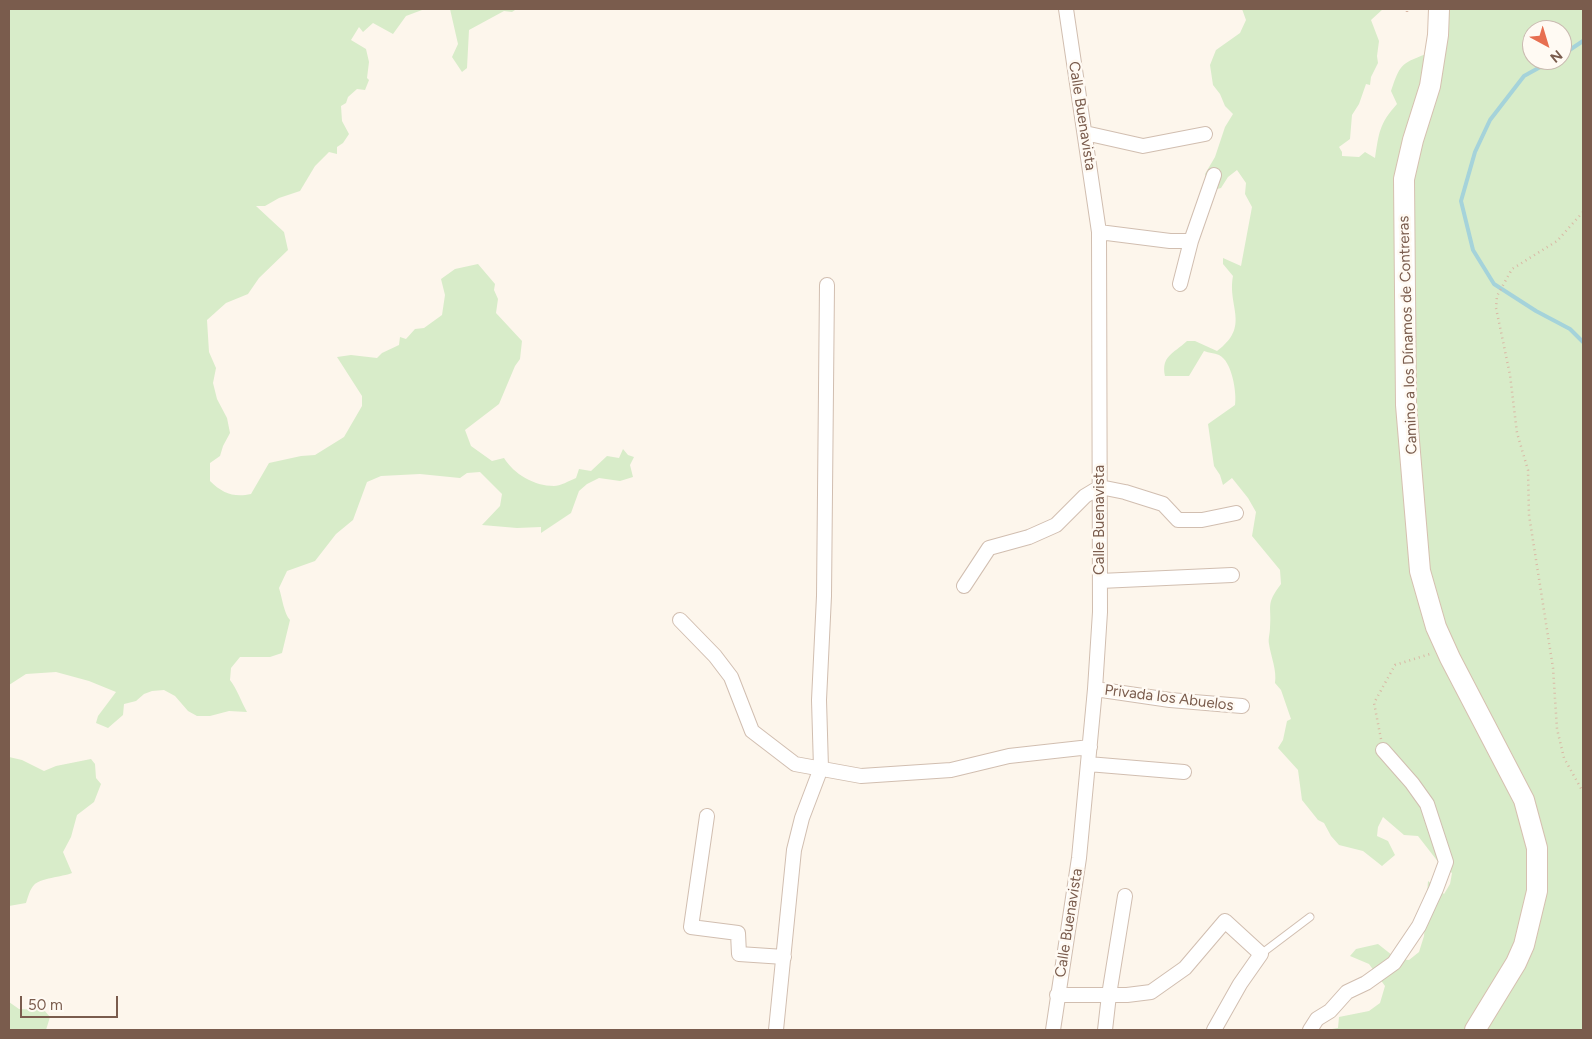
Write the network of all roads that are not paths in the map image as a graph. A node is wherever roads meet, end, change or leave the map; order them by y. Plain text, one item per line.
1 (1066, 9) edge
2 (1439, 9) edge
3 (1085, 132) junction
4 (1205, 134) dead end
5 (1214, 175) dead end
6 (1098, 232) junction
7 (1191, 241) junction
8 (1180, 284) dead end
9 (827, 285) dead end
10 (1100, 487) junction
11 (1236, 513) dead end
12 (1232, 575) dead end
13 (1100, 581) junction
14 (964, 586) dead end
15 (680, 620) dead end
16 (1095, 689) junction
17 (1242, 706) dead end
18 (1090, 747) junction
19 (1383, 750) road end
20 (1088, 764) junction
21 (821, 768) junction
22 (1184, 772) dead end
23 (707, 816) dead end
24 (1125, 896) dead end
25 (1310, 917) dead end
26 (1260, 954) junction
27 (784, 958) junction
28 (1057, 995) junction
29 (1108, 995) junction
30 (776, 1030) edge
31 (1053, 1030) edge
32 (1105, 1030) edge
33 (1214, 1030) edge
34 (1310, 1030) edge
35 (1475, 1030) edge

1 - 3 street, Calle Buenavista
2 - 35 street, Camino a los Dínamos de Contreras
3 - 4 street
3 - 6 street, Calle Buenavista
5 - 7 street
6 - 7 street
6 - 10 street, Calle Buenavista
7 - 8 street
9 - 21 street
10 - 11 street
10 - 13 street, Calle Buenavista
10 - 14 street
12 - 13 street
13 - 16 street, Calle Buenavista
15 - 21 street
16 - 17 street, Privada los Abuelos
16 - 18 street, Calle Buenavista
18 - 20 street, Calle Buenavista
18 - 21 street
19 - 34 street
20 - 22 street
20 - 28 street, Calle Buenavista
21 - 27 street
23 - 27 street
24 - 29 street
25 - 26 lane
26 - 29 street
26 - 33 street
27 - 30 street
28 - 29 street
28 - 31 street, Calle Buenavista
29 - 32 street

